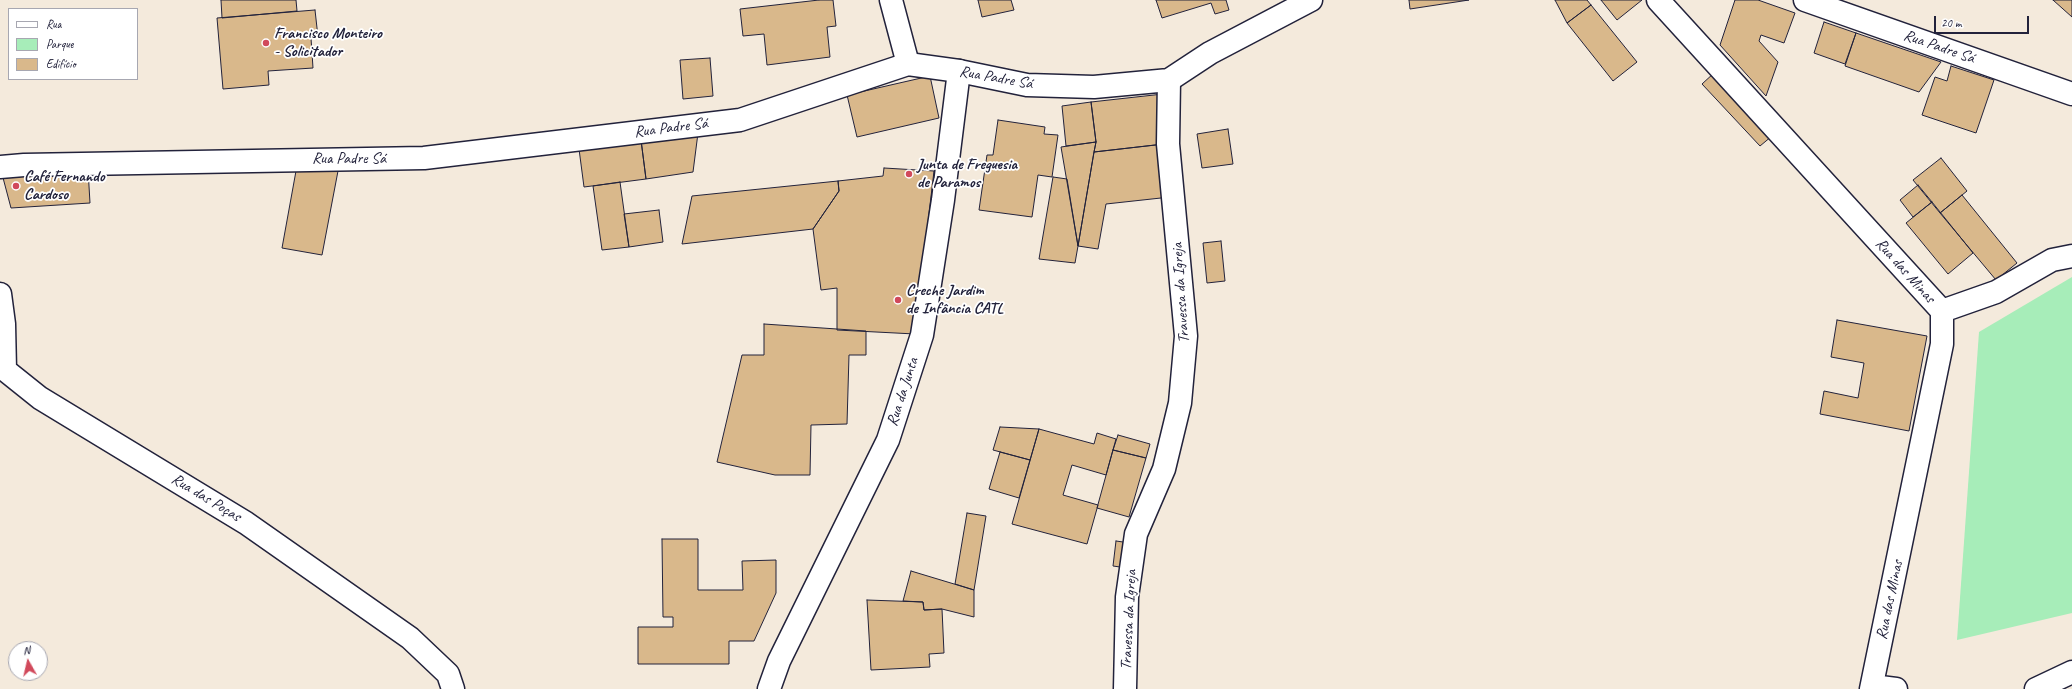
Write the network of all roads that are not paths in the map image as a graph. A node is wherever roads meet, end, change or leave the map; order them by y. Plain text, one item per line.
1 (891, 0) edge
2 (1311, 0) edge
3 (1658, 0) edge
4 (1805, 0) edge
5 (908, 64) junction
6 (958, 71) junction
7 (1169, 80) junction
8 (2072, 94) edge
9 (0, 167) edge
10 (2072, 256) edge
11 (0, 294) edge
12 (1942, 311) junction
13 (3, 372) edge
14 (2072, 672) edge
15 (1872, 688) edge
16 (453, 689) edge
17 (769, 689) edge
18 (1125, 689) edge
19 (1896, 689) edge
20 (2036, 689) edge

1 - 5 street
2 - 7 street, Rua Padre Sá
3 - 12 street, Rua das Minas
4 - 8 street, Rua Padre Sá
5 - 6 street, Rua Padre Sá
5 - 9 street, Rua Padre Sá
6 - 7 street, Rua Padre Sá
6 - 17 street, Rua da Junta
7 - 18 street, Travessa da Igreja
10 - 12 street
11 - 13 street, Rua das Poças
12 - 15 street, Rua das Minas
13 - 16 street, Rua das Poças
14 - 20 street
15 - 19 street

